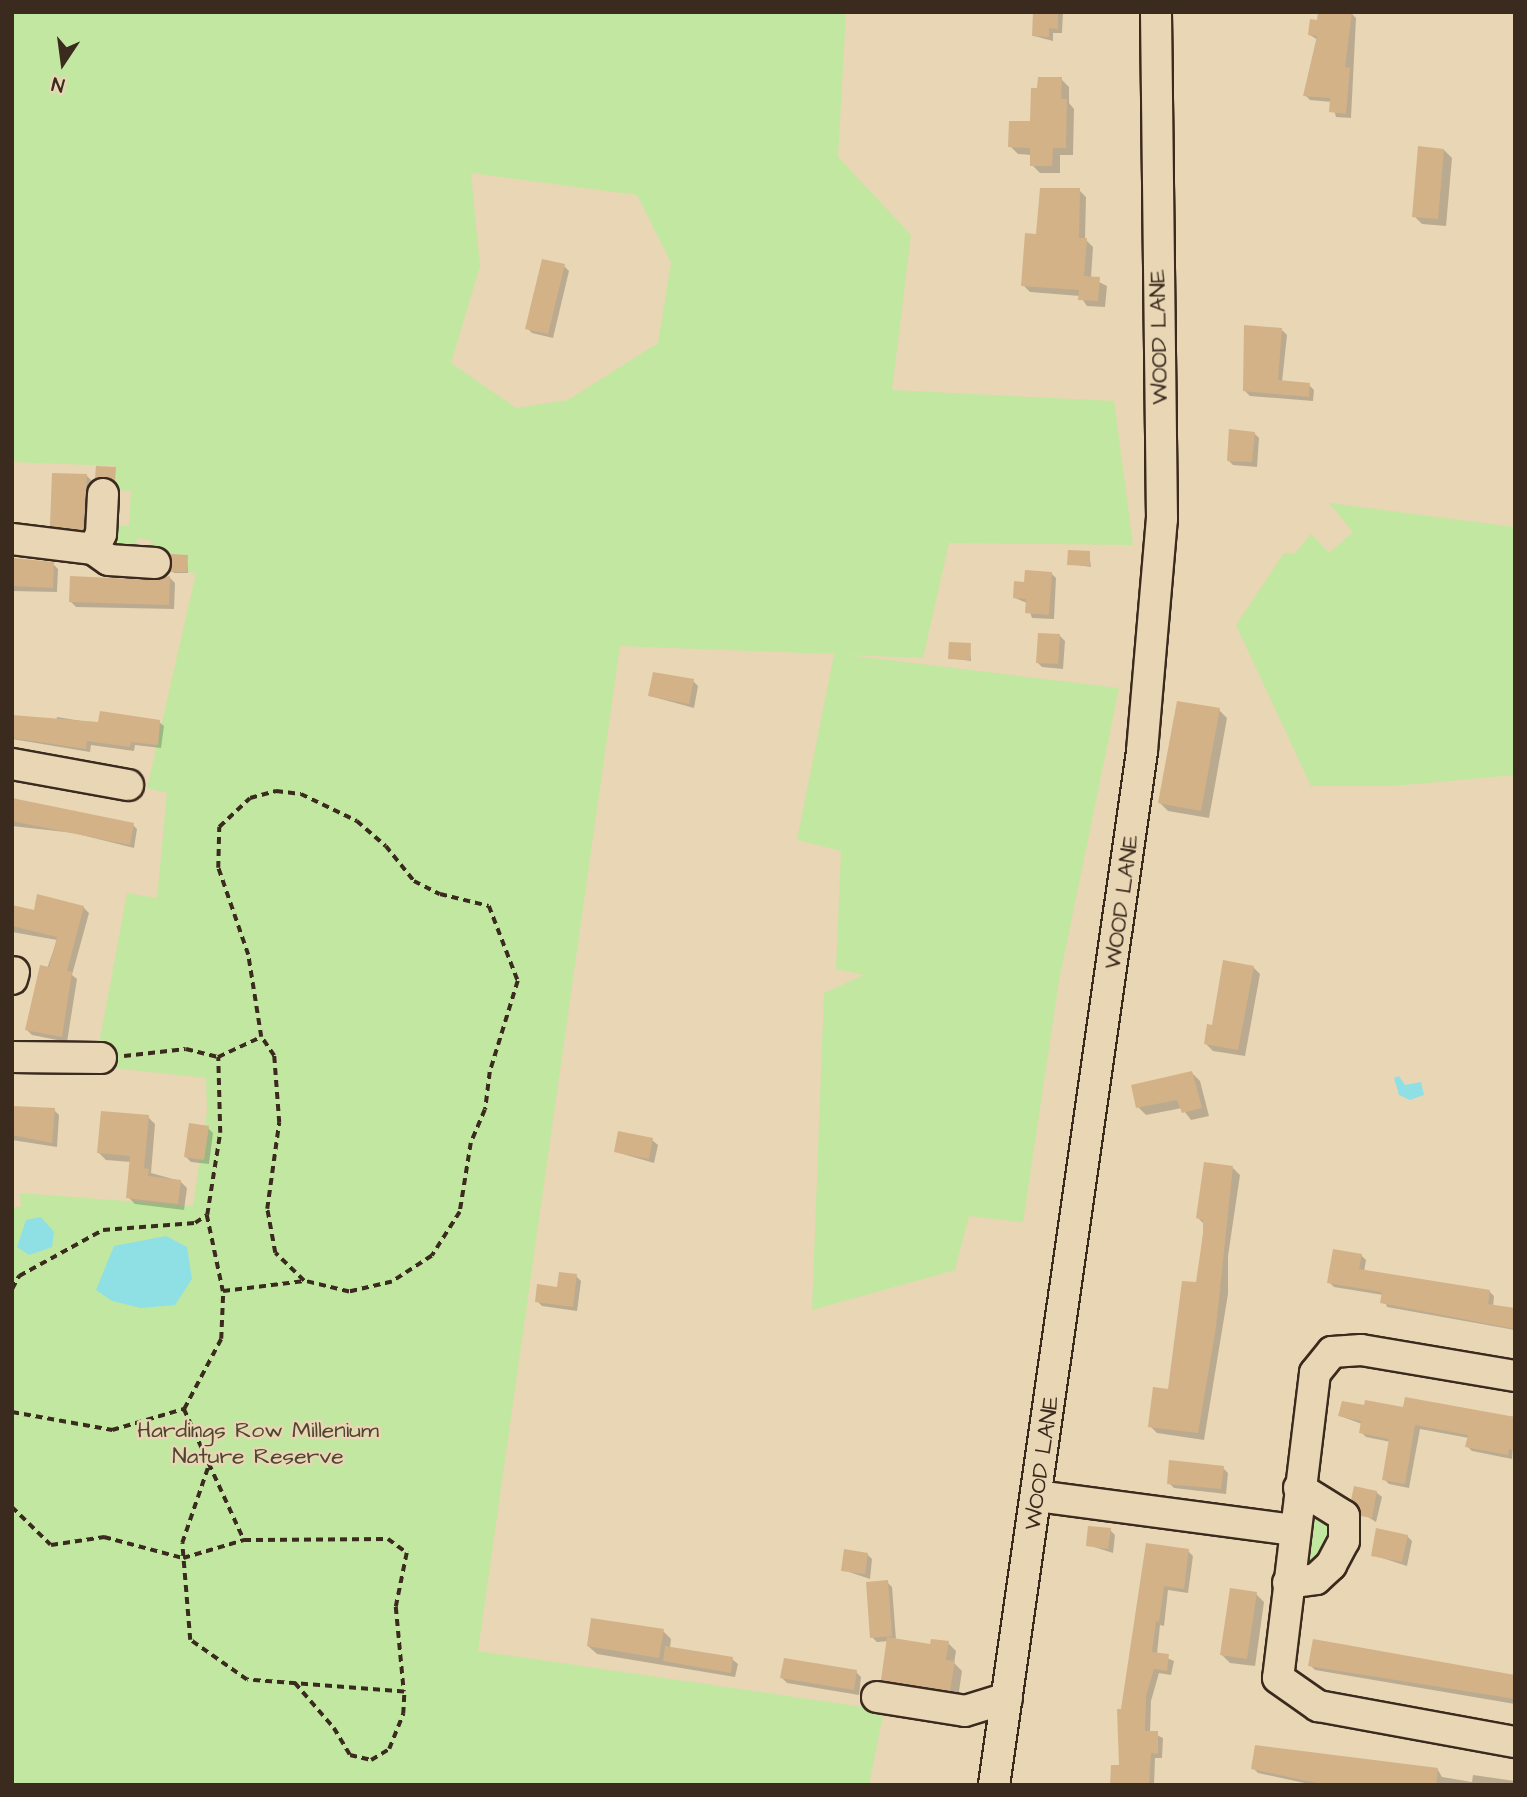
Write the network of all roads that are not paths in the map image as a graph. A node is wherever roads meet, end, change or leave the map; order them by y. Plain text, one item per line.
1 (1156, 12) edge
2 (103, 495) dead end
3 (12, 538) edge
4 (93, 550) junction
5 (155, 563) dead end
6 (12, 764) edge
7 (128, 785) dead end
8 (12, 1057) edge
9 (101, 1059) road end
10 (1515, 1376) edge
11 (1299, 1488) junction
12 (1038, 1496) junction
13 (1293, 1530) junction
14 (1287, 1583) junction
15 (877, 1696) dead end
16 (1007, 1698) junction
17 (1515, 1742) edge
18 (994, 1785) edge

1 - 12 street, WOOD LANE
2 - 4 street
3 - 4 street
4 - 5 street
6 - 7 street
8 - 9 street
10 - 11 street
11 - 13 street
11 - 14 street
12 - 13 street
12 - 16 street, WOOD LANE
13 - 14 street
14 - 17 street
15 - 16 street
16 - 18 street, WOOD LANE

